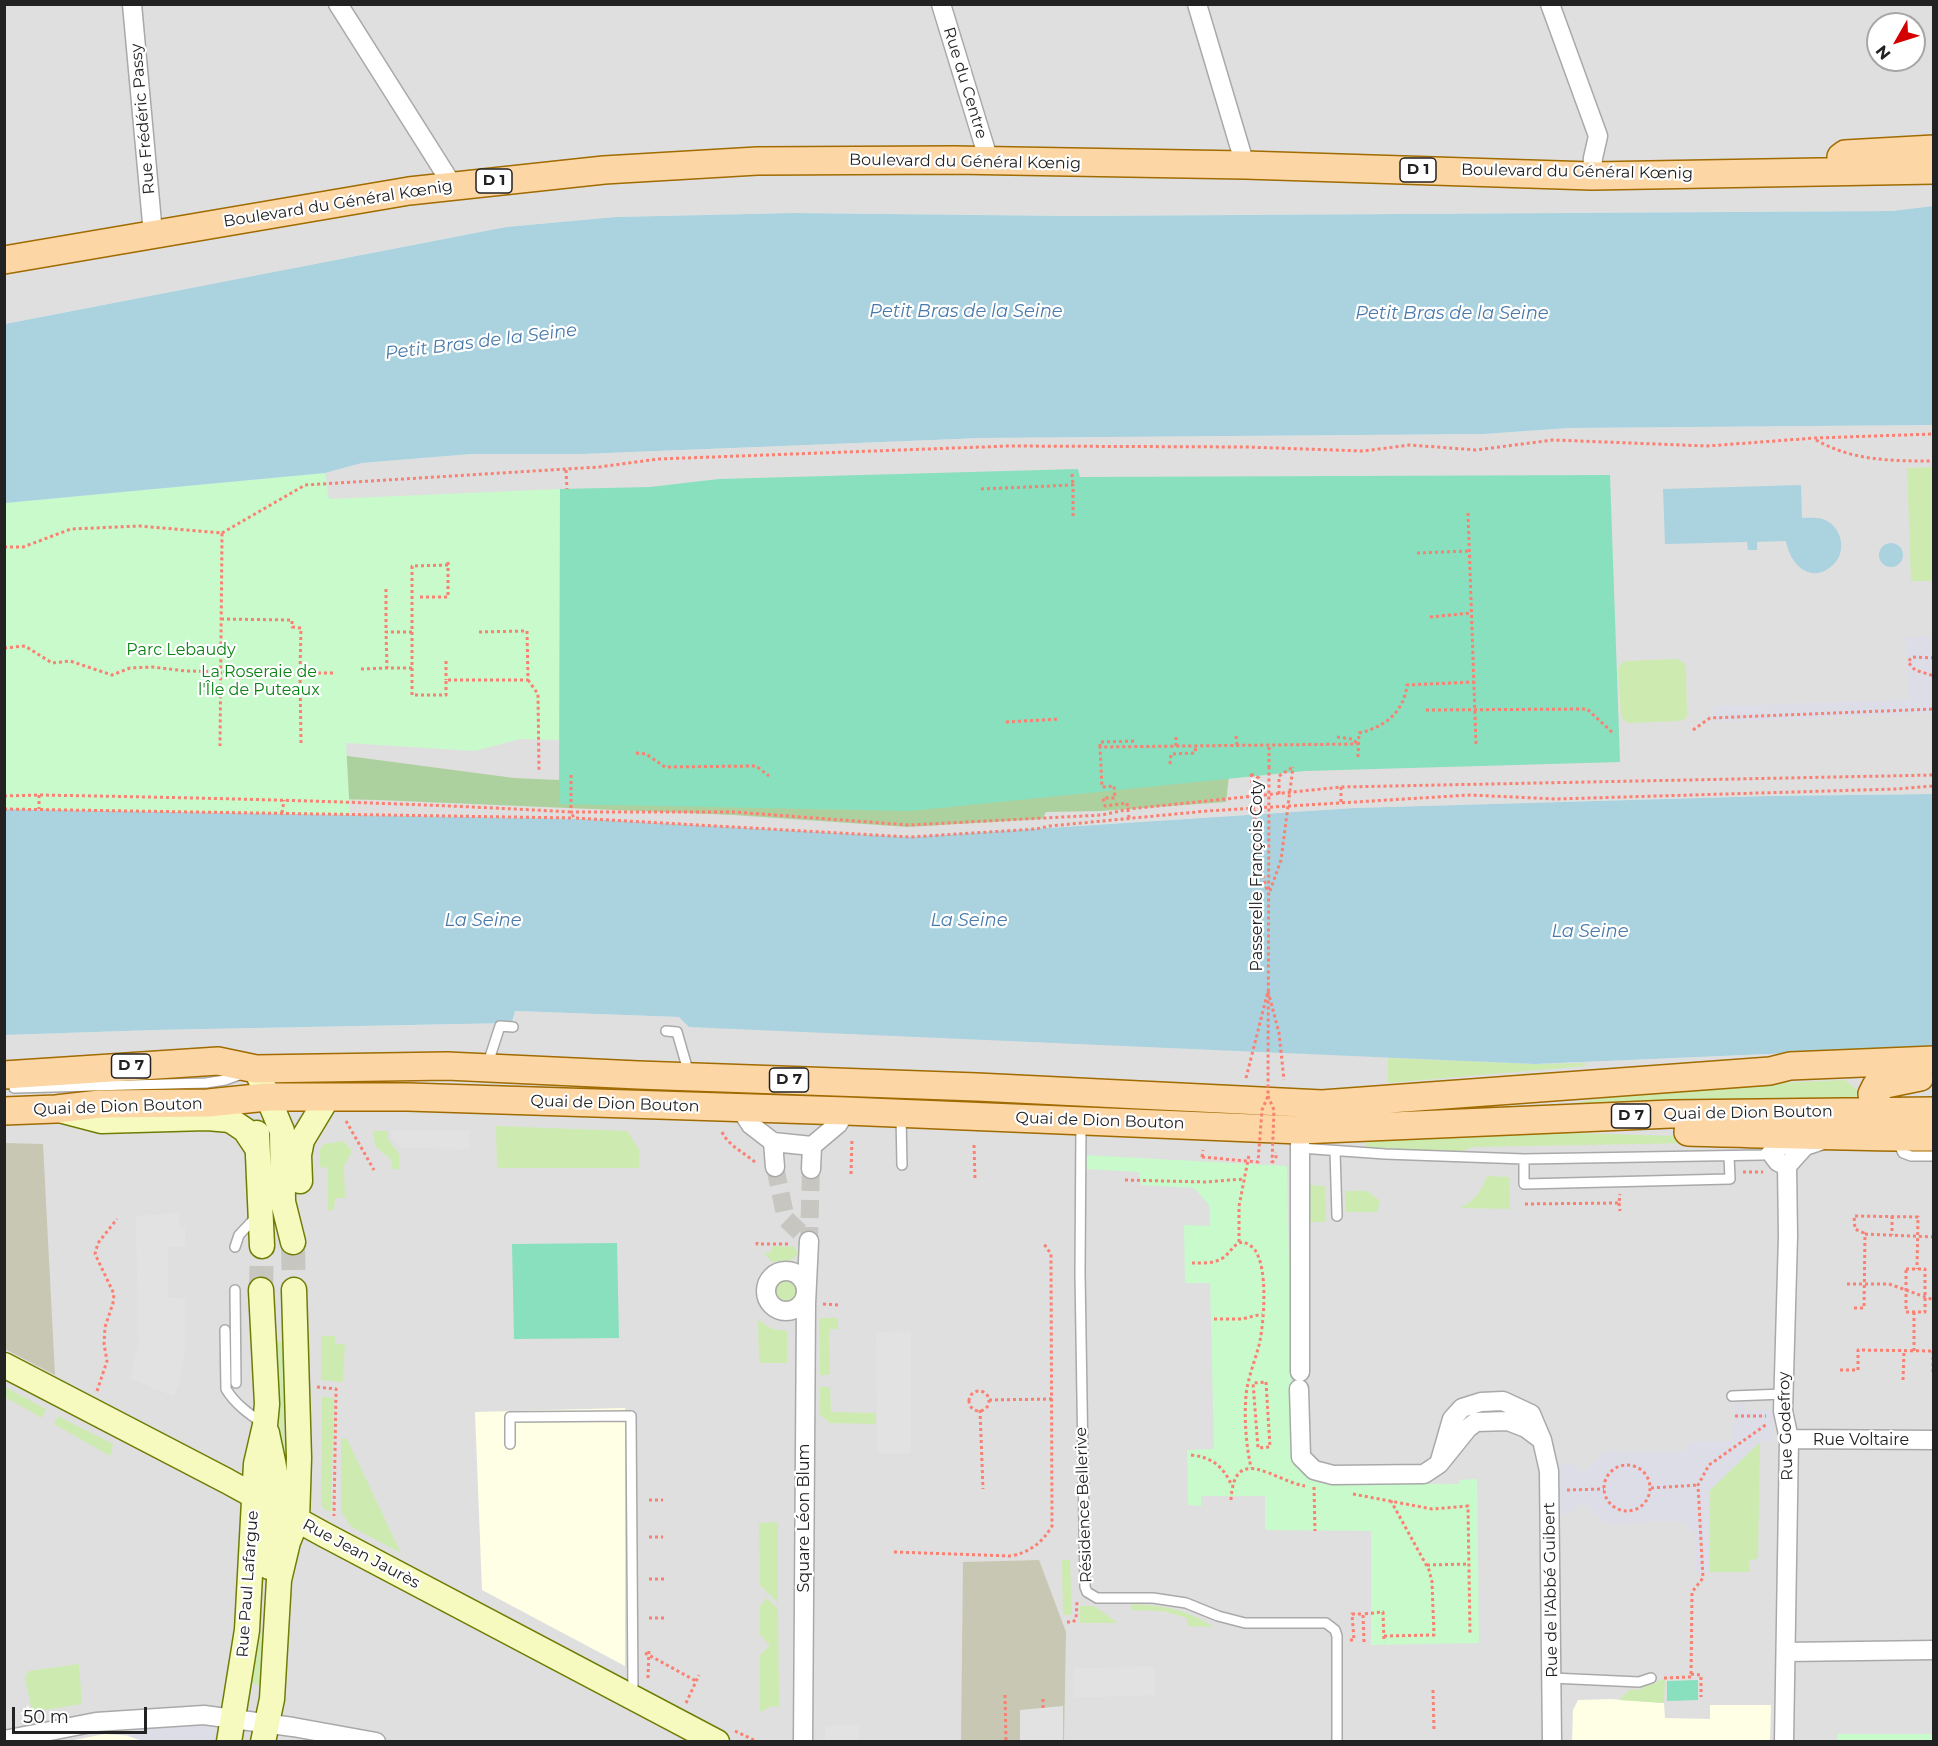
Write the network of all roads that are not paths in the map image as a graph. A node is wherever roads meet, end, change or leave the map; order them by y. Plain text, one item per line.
1 (132, 4) edge
2 (338, 4) edge
3 (940, 4) edge
4 (1197, 4) edge
5 (1550, 4) edge
6 (1934, 149) edge
7 (989, 161) junction
8 (1245, 165) junction
9 (1921, 170) edge
10 (1828, 171) junction
11 (1592, 176) junction
12 (1934, 184) edge
13 (453, 186) junction
14 (153, 234) junction
15 (4, 260) edge
16 (513, 1027) dead end
17 (666, 1031) dead end
18 (486, 1068) junction
19 (256, 1069) junction
20 (1929, 1071) edge
21 (4, 1075) edge
22 (638, 1075) junction
23 (690, 1076) junction
24 (4, 1088) edge
25 (267, 1097) junction
26 (328, 1097) junction
27 (1322, 1104) junction
28 (740, 1108) junction
29 (56, 1109) junction
30 (4, 1111) edge
31 (846, 1111) junction
32 (1934, 1111) edge
33 (1887, 1112) junction
34 (901, 1114) junction
35 (1578, 1119) junction
36 (1081, 1121) junction
37 (1832, 1137) junction
38 (1896, 1137) junction
39 (1934, 1137) edge
40 (1300, 1139) junction
41 (772, 1143) junction
42 (812, 1146) junction
43 (1804, 1146) junction
44 (256, 1148) junction
45 (1335, 1151) junction
46 (1771, 1153) junction
47 (1729, 1156) junction
48 (1934, 1156) edge
49 (1524, 1159) junction
50 (902, 1165) dead end
51 (1787, 1166) junction
52 (768, 1167) tunnel mouth
53 (811, 1169) tunnel mouth
54 (260, 1213) junction
55 (1337, 1216) dead end
56 (809, 1243) road end
57 (236, 1246) dead end
58 (262, 1246) tunnel mouth
59 (235, 1290) dead end
60 (294, 1290) tunnel mouth
61 (262, 1308) junction
62 (235, 1312) junction
63 (295, 1324) junction
64 (225, 1330) dead end
65 (4, 1365) edge
66 (236, 1383) dead end
67 (1784, 1394) junction
68 (1732, 1396) dead end
69 (265, 1425) junction
70 (1789, 1439) junction
71 (1934, 1440) edge
72 (510, 1444) dead end
73 (255, 1498) junction
74 (297, 1520) junction
75 (1934, 1650) edge
76 (1786, 1652) junction
77 (273, 1674) junction
78 (1552, 1678) junction
79 (1651, 1678) road end
80 (640, 1692) junction
81 (231, 1730) edge
82 (265, 1732) edge
83 (4, 1740) edge
84 (376, 1742) edge
85 (717, 1742) edge
86 (803, 1742) edge
87 (1337, 1742) edge
88 (1552, 1742) edge
89 (1785, 1742) edge

1 - 14 street, Rue Frédéric Passy
2 - 13 street
3 - 7 street, Rue du Centre
4 - 8 street
5 - 11 street
6 - 10 main road
7 - 8 main road, Boulevard du Général Kœnig / D 1
7 - 13 main road, Boulevard du Général Kœnig / D 1
8 - 11 main road, Boulevard du Général Kœnig / D 1
9 - 10 main road, Boulevard du Général Kœnig / D 1
9 - 12 main road
10 - 11 main road, Boulevard du Général Kœnig / D 1
13 - 14 main road, Boulevard du Général Kœnig / D 1
14 - 15 main road, Boulevard du Général Kœnig / D 1
16 - 18 lane
17 - 23 lane
18 - 19 main road, Quai de Dion Bouton / D 7
18 - 22 main road, Quai de Dion Bouton / D 7
19 - 21 main road, Quai de Dion Bouton / D 7
19 - 24 lane
19 - 25 main road
20 - 27 main road, Quai de Dion Bouton / D 7
20 - 33 main road
22 - 23 main road, Quai de Dion Bouton / D 7
22 - 25 main road, Quai de Dion Bouton / D 7
23 - 27 main road, Quai de Dion Bouton / D 7
25 - 26 main road, Quai de Dion Bouton / D 7
25 - 26 main road
25 - 29 main road, Quai de Dion Bouton / D 7
25 - 44 main road
26 - 28 main road, Quai de Dion Bouton / D 7
27 - 40 street
28 - 31 main road, Quai de Dion Bouton / D 7
28 - 41 street
29 - 30 main road, Quai de Dion Bouton / D 7
29 - 44 main road
31 - 34 main road, Quai de Dion Bouton / D 7
31 - 42 street
32 - 33 main road, Quai de Dion Bouton / D 7
33 - 35 main road, Quai de Dion Bouton / D 7
34 - 36 main road, Quai de Dion Bouton / D 7
34 - 50 lane
35 - 37 main road
35 - 40 main road, Quai de Dion Bouton / D 7
36 - 40 main road, Quai de Dion Bouton / D 7
36 - 87 lane, Résidence Bellerive
37 - 38 main road
37 - 43 street
38 - 39 main road
38 - 48 lane
40 - 45 lane
40 - 78 street, Rue de l'Abbé Guibert
41 - 42 street
41 - 52 street
42 - 53 street
43 - 46 lane
43 - 51 street
44 - 54 main road
45 - 49 lane
45 - 55 lane
46 - 47 lane
46 - 51 street
47 - 49 lane
47 - 49 lane
51 - 67 street, Rue Godefroy
54 - 57 lane
54 - 58 main road
56 - 86 street, Square Léon Blum
59 - 62 lane
60 - 63 main road, Rue Paul Lafargue
61 - 62 lane
61 - 63 main road
61 - 69 main road
62 - 66 lane
63 - 74 main road, Rue Paul Lafargue
64 - 69 lane
65 - 73 main road, Rue Jean Jaurès
67 - 68 lane
67 - 70 street, Rue Godefroy
69 - 73 main road, Rue Paul Lafargue
69 - 74 main road
70 - 71 street, Rue Voltaire
70 - 76 street, Rue Godefroy
72 - 80 lane
73 - 74 main road, Rue Jean Jaurès
73 - 77 main road
73 - 81 main road, Rue Paul Lafargue
74 - 77 main road, Rue Paul Lafargue
74 - 80 main road, Rue Jean Jaurès
75 - 76 street
76 - 89 street, Rue Godefroy
77 - 82 main road, Rue Paul Lafargue
78 - 79 lane
78 - 88 street, Rue de l'Abbé Guibert
80 - 85 main road, Rue Jean Jaurès
81 - 82 street
81 - 83 street
82 - 84 street

